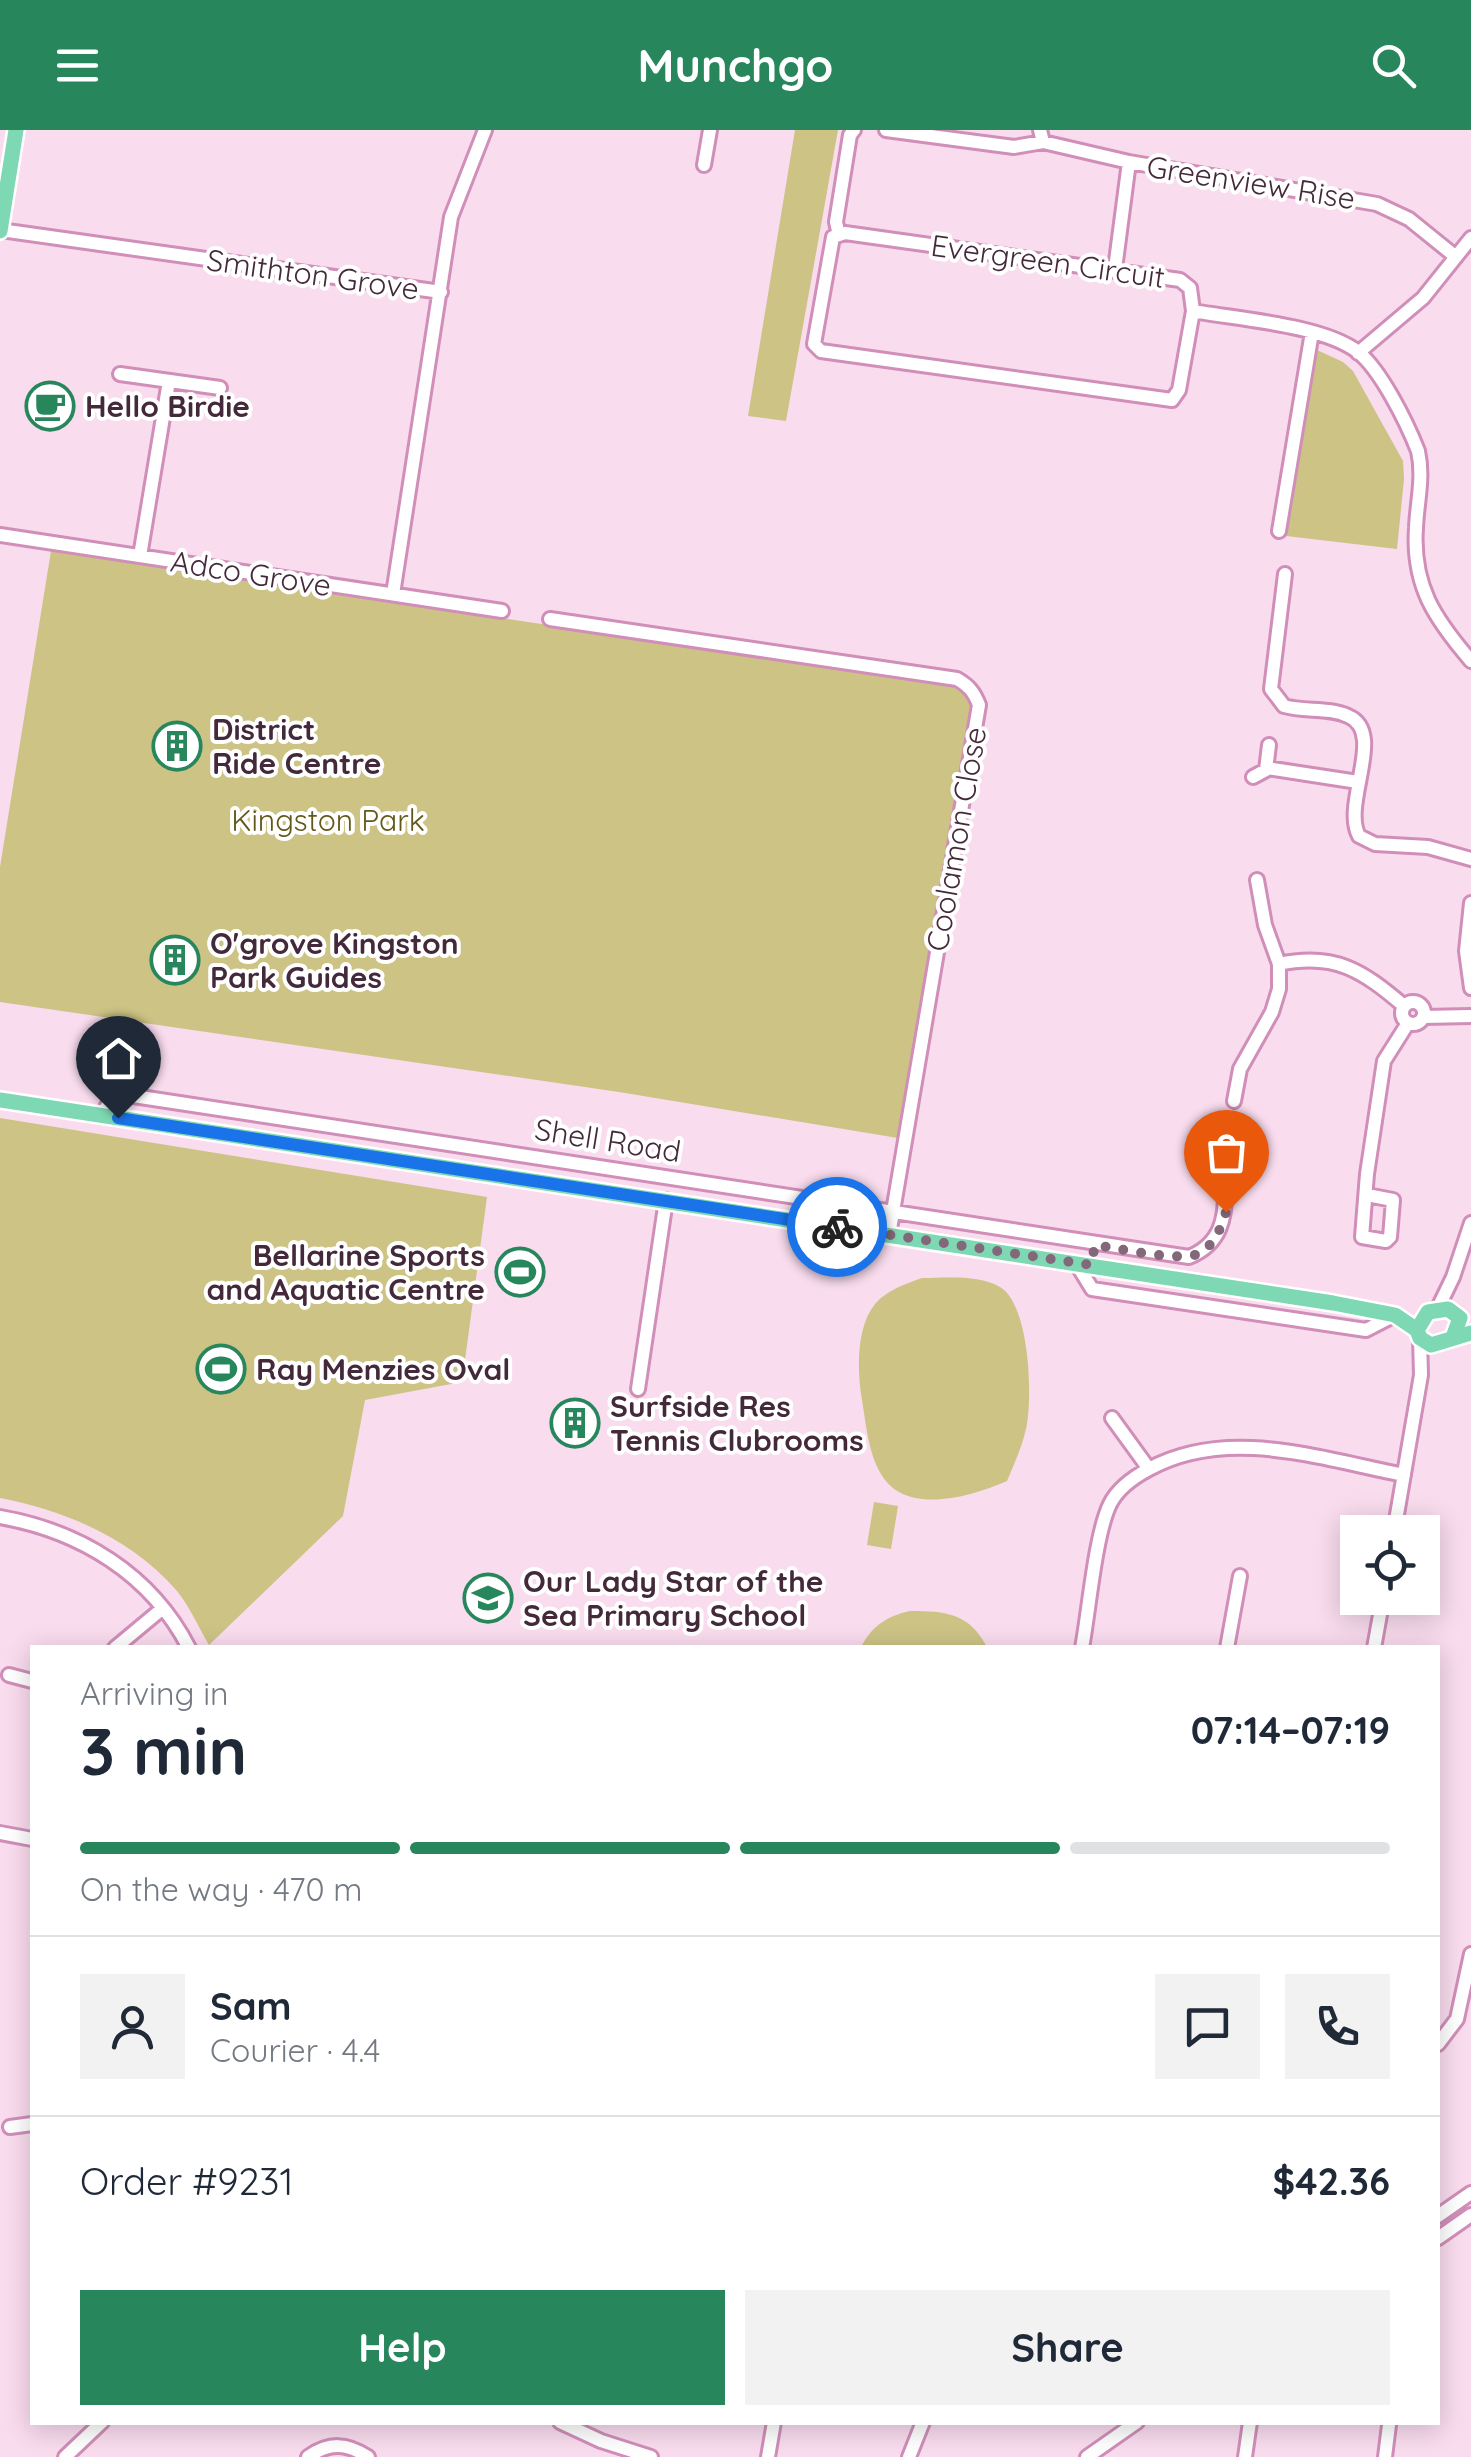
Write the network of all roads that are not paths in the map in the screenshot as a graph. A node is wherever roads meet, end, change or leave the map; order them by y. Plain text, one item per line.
1 (16, 130) edge
2 (485, 130) edge
3 (710, 130) edge
4 (854, 130) edge
5 (886, 130) edge
6 (1042, 136) edge
7 (1129, 162) junction
8 (704, 165) dead end
9 (0, 230) edge
10 (839, 235) junction
11 (1471, 238) edge
12 (1456, 257) junction
13 (1115, 269) junction
14 (441, 292) junction
15 (1192, 311) junction
16 (1312, 332) junction
17 (1358, 353) junction
18 (120, 374) dead end
19 (170, 380) junction
20 (220, 388) dead end
21 (1279, 531) dead end
22 (0, 535) edge
23 (140, 556) junction
24 (1285, 574) dead end
25 (393, 594) junction
26 (502, 611) dead end
27 (550, 619) dead end
28 (1471, 660) edge
29 (1269, 745) dead end
30 (1267, 768) junction
31 (1254, 778) dead end
32 (1358, 782) junction
33 (1471, 859) edge
34 (1258, 880) dead end
35 (1471, 903) edge
36 (1279, 964) junction
37 (1471, 988) edge
38 (1404, 1006) junction
39 (1471, 1016) edge
40 (1424, 1017) junction
41 (1408, 1024) junction
42 (0, 1100) edge
43 (1234, 1101) dead end
44 (101, 1116) junction
45 (1225, 1187) dead end
46 (1367, 1195) dead end
47 (666, 1200) junction
48 (892, 1212) junction
49 (1471, 1224) edge
50 (890, 1236) junction
51 (1095, 1245) junction
52 (1084, 1264) junction
53 (1453, 1277) junction
54 (1333, 1302) junction
55 (1433, 1310) junction
56 (1395, 1315) junction
57 (1462, 1318) edge
58 (1471, 1333) edge
59 (1418, 1334) junction
60 (1448, 1340) junction
61 (1421, 1375) junction
62 (638, 1389) dead end
63 (1112, 1418) dead end
64 (1149, 1469) junction
65 (1404, 1474) junction
66 (1397, 1515) edge
67 (0, 1518) edge
68 (1240, 1576) dead end
69 (163, 1608) junction
70 (1380, 1615) edge
71 (118, 1645) edge
72 (187, 1645) edge
73 (1083, 1645) edge
74 (1228, 1645) edge
75 (1375, 1645) edge
76 (9, 1675) dead end
77 (30, 1680) edge
78 (0, 1833) edge
79 (30, 1838) edge
80 (1471, 1955) edge
81 (1440, 2041) edge
82 (30, 2124) edge
83 (10, 2127) dead end
84 (1471, 2193) edge
85 (1440, 2215) edge
86 (1471, 2215) edge
87 (1440, 2237) edge
88 (99, 2425) edge
89 (566, 2425) edge
90 (773, 2425) edge
91 (923, 2425) edge
92 (1133, 2425) edge
93 (1250, 2425) edge
94 (1389, 2425) edge
95 (65, 2457) edge
96 (308, 2457) edge
97 (368, 2457) edge
98 (651, 2457) edge
99 (768, 2457) edge
100 (909, 2457) edge
101 (1088, 2457) edge
102 (1245, 2457) edge
103 (1385, 2457) edge

1 - 9 main road
2 - 14 street
3 - 8 street
4 - 10 street
5 - 6 street, Greenview Rise
6 - 7 street, Greenview Rise
7 - 12 street, Greenview Rise
7 - 13 street
9 - 14 street, Smithton Grove
10 - 13 street, Evergreen Circuit
10 - 15 street, Evergreen Circuit
11 - 12 street
12 - 17 street
13 - 15 street, Evergreen Circuit
14 - 25 street, Smithton Grove
15 - 16 street
16 - 17 street
16 - 21 street
17 - 28 street
18 - 19 street
19 - 20 street
19 - 23 street
22 - 23 street, Adco Grove
23 - 25 street, Adco Grove
24 - 32 street
25 - 26 street, Adco Grove
27 - 48 street, Coolamon Close
29 - 30 street
30 - 31 street
30 - 32 street
32 - 33 street
34 - 36 street
35 - 37 street
36 - 38 street
36 - 43 street
38 - 40 street
38 - 41 street
39 - 40 street
40 - 41 street
41 - 46 street
42 - 44 main road, Shell Road
44 - 47 main road, Shell Road
44 - 48 street, Shell Road
45 - 51 street, Shell Road
47 - 50 main road, Shell Road
47 - 62 street
48 - 50 street, Coolamon Close
48 - 51 street, Shell Road
49 - 53 street
50 - 52 main road, Shell Road
51 - 52 street
52 - 54 main road, Shell Road
52 - 56 street, Shell Road
53 - 55 street
53 - 57 street
54 - 55 main road, Shell Road
54 - 56 main road, Shell Road
55 - 57 main road, Shell Road
55 - 59 main road
56 - 59 main road, Shell Road
57 - 60 main road
58 - 60 main road
59 - 60 main road
59 - 61 street
60 - 61 street
61 - 65 street
63 - 64 street
64 - 65 street
64 - 73 street
65 - 66 street
67 - 69 street
68 - 74 street
69 - 71 street
69 - 72 street
70 - 75 street
76 - 77 street
78 - 79 street
80 - 81 street
82 - 83 street
84 - 85 street
86 - 87 street
88 - 95 street
89 - 98 street
90 - 99 street
91 - 100 street
92 - 101 street
93 - 102 street
94 - 103 street
96 - 97 street

